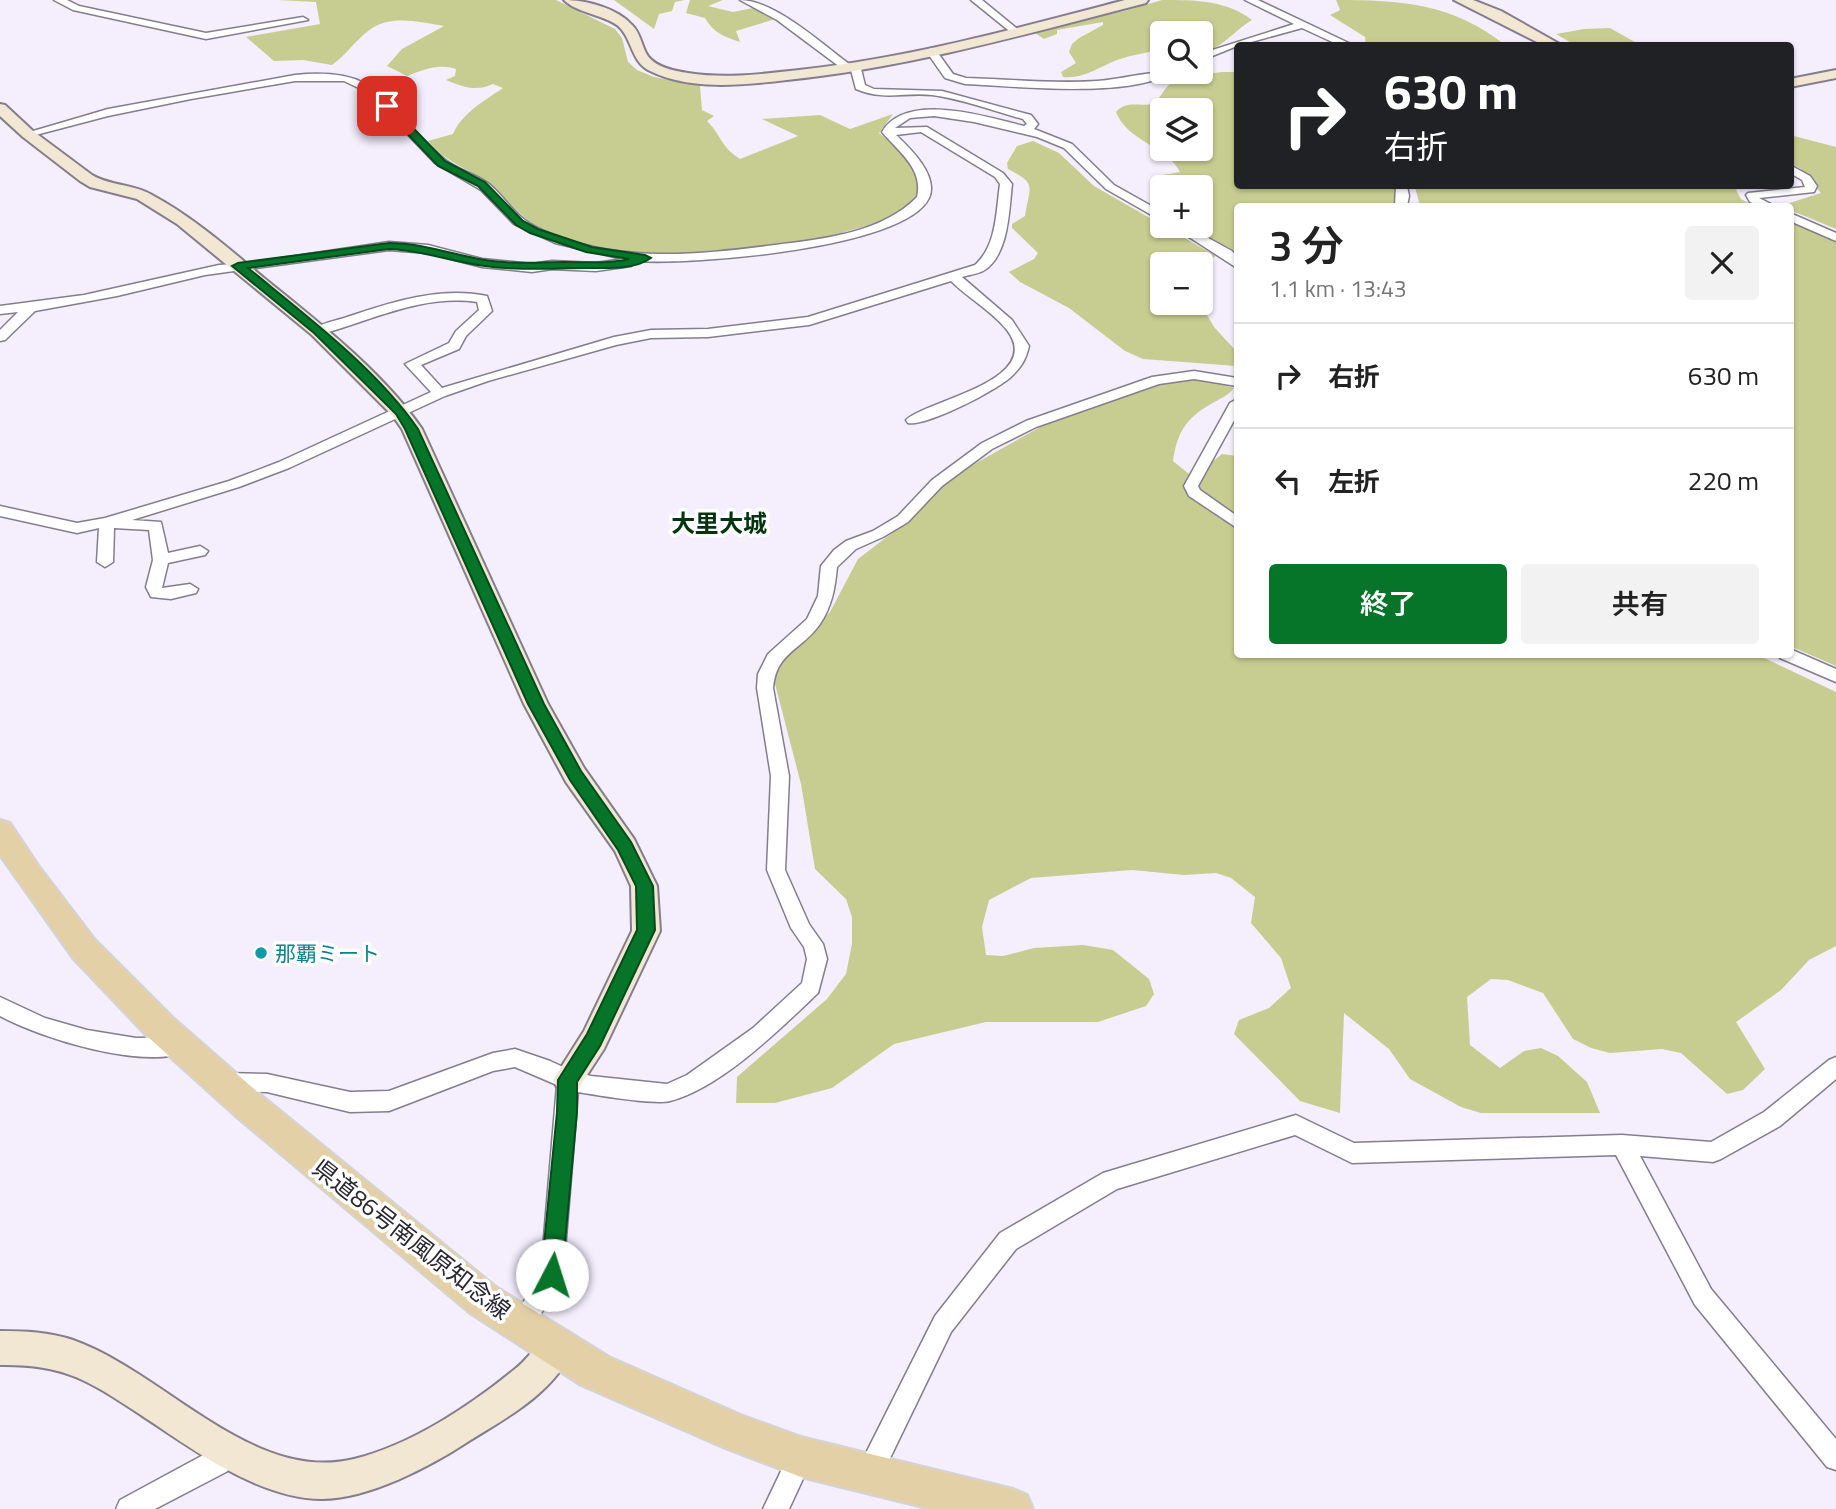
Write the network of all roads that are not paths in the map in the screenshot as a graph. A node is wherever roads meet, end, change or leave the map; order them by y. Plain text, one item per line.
1 (60, 0) edge
2 (571, 0) edge
3 (744, 0) edge
4 (976, 0) edge
5 (1141, 0) edge
6 (1250, 0) edge
7 (1461, 0) edge
8 (303, 20) dead end
9 (1303, 24) junction
10 (1016, 32) junction
11 (1242, 42) edge
12 (1341, 42) edge
13 (1548, 42) edge
14 (1234, 44) edge
15 (931, 51) junction
16 (1213, 53) edge
17 (852, 67) junction
18 (1836, 74) edge
19 (1150, 77) edge
20 (1794, 82) edge
21 (0, 108) edge
22 (1026, 131) junction
23 (887, 132) junction
24 (28, 134) junction
25 (1794, 170) edge
26 (1763, 203) edge
27 (1150, 210) edge
28 (1794, 218) edge
29 (1836, 237) edge
30 (1199, 238) edge
31 (645, 258) junction
32 (1234, 261) edge
33 (238, 266) junction
34 (954, 277) junction
35 (30, 308) junction
36 (0, 310) edge
37 (318, 331) junction
38 (0, 337) edge
39 (1234, 382) edge
40 (440, 393) junction
41 (1234, 408) edge
42 (400, 412) junction
43 (913, 419) dead end
44 (0, 511) edge
45 (1234, 521) edge
46 (107, 524) junction
47 (200, 551) dead end
48 (161, 560) junction
49 (105, 562) dead end
50 (190, 589) dead end
51 (1794, 658) edge
52 (1836, 676) edge
53 (0, 831) edge
54 (4, 1013) edge
55 (180, 1046) junction
56 (1836, 1066) edge
57 (568, 1080) junction
58 (224, 1082) junction
59 (1622, 1145) junction
60 (522, 1325) junction
61 (0, 1348) edge
62 (556, 1348) junction
63 (231, 1452) junction
64 (801, 1457) junction
65 (1836, 1458) edge
66 (869, 1474) junction
67 (129, 1509) edge
68 (776, 1509) edge
69 (1013, 1509) edge

1 - 8 street
2 - 17 street
3 - 17 street
4 - 10 street
5 - 10 street
6 - 9 street
7 - 13 street
9 - 11 street
9 - 12 street
10 - 15 street
14 - 16 street
15 - 17 street
15 - 19 street
17 - 22 street
18 - 20 street
21 - 24 street
22 - 23 street
22 - 27 street
23 - 31 street
23 - 34 street
24 - 31 street
24 - 33 street
25 - 26 street
28 - 29 street
30 - 32 street
31 - 33 street
33 - 35 street
33 - 37 street
34 - 40 street
34 - 43 street
35 - 36 street
35 - 38 street
37 - 40 street
37 - 42 street
39 - 57 street
40 - 42 street
41 - 45 street
42 - 46 street
42 - 57 street
44 - 46 street
46 - 48 street
46 - 49 street
47 - 48 street
48 - 50 street
51 - 52 street
53 - 55 main road, 県道86号南風原知念線
54 - 55 street
55 - 58 main road, 県道86号南風原知念線
56 - 59 street
57 - 58 street
57 - 60 street
58 - 60 main road, 県道86号南風原知念線
59 - 65 street
59 - 66 street
60 - 62 main road, 県道86号南風原知念線
61 - 63 street
62 - 63 street
62 - 64 main road, 県道86号南風原知念線
63 - 67 street
64 - 66 main road, 県道86号南風原知念線
64 - 68 street
66 - 69 main road, 県道86号南風原知念線

